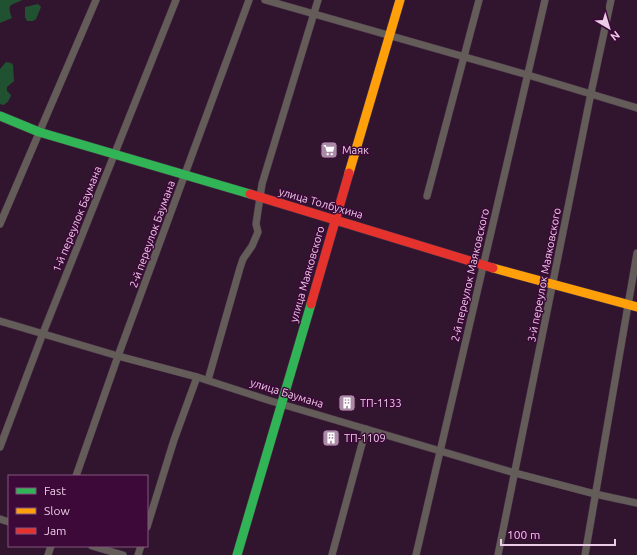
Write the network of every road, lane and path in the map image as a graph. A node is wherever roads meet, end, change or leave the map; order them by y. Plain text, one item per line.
1 (96, 0) edge
2 (176, 0) edge
3 (249, 0) edge
4 (265, 0) edge
5 (318, 0) edge
6 (400, 0) edge
7 (479, 0) edge
8 (545, 0) edge
9 (611, 0) edge
10 (313, 14) junction
11 (389, 35) junction
12 (463, 57) junction
13 (528, 74) junction
14 (591, 93) junction
15 (637, 108) edge
16 (0, 116) edge
17 (39, 132) junction
18 (114, 154) junction
19 (185, 176) junction
20 (427, 196) dead end
21 (259, 197) junction
22 (335, 219) junction
23 (0, 224) edge
24 (637, 253) edge
25 (484, 265) junction
26 (553, 284) junction
27 (632, 306) edge
28 (0, 320) edge
29 (43, 333) junction
30 (118, 356) junction
31 (197, 377) junction
32 (208, 380) junction
33 (282, 404) junction
34 (366, 429) junction
35 (0, 447) edge
36 (440, 451) junction
37 (515, 473) junction
38 (76, 475) edge
39 (595, 494) junction
40 (637, 503) edge
41 (148, 523) edge
42 (95, 547) edge
43 (123, 555) edge
44 (237, 555) edge
45 (332, 555) edge
46 (416, 555) edge
47 (498, 555) edge
48 (585, 555) edge

1 - 17 street
2 - 18 street, 1-й переулок Баумана
3 - 19 street, 2-й переулок Баумана
4 - 10 street
5 - 10 street
6 - 11 street, улица Маяковского
7 - 12 street
8 - 13 street, 2-й переулок Маяковского
9 - 14 street, 3-й переулок Маяковского
10 - 11 street
10 - 21 street
11 - 12 street
11 - 22 street, улица Маяковского
12 - 13 street
12 - 20 street
13 - 14 street
13 - 25 street, 2-й переулок Маяковского
14 - 15 street
14 - 26 street, 3-й переулок Маяковского
16 - 17 street, улица Толбухина
17 - 18 street, улица Толбухина
17 - 23 street
18 - 19 street, улица Толбухина
18 - 29 street, 1-й переулок Баумана
19 - 21 street, улица Толбухина
19 - 30 street, 2-й переулок Баумана
21 - 22 street, улица Толбухина
21 - 32 street
22 - 25 street, улица Толбухина
22 - 33 street, улица Маяковского
24 - 27 street
25 - 26 street, улица Толбухина
25 - 36 street, 2-й переулок Маяковского
26 - 27 street, улица Толбухина
26 - 37 street, 3-й переулок Маяковского
27 - 39 street
28 - 29 street, улица Баумана
29 - 30 street, улица Баумана
29 - 35 street, 1-й переулок Баумана
30 - 31 street, улица Баумана
30 - 38 street, 2-й переулок Баумана
31 - 32 street, улица Баумана
31 - 41 street
32 - 33 street, улица Баумана
33 - 34 street, улица Баумана
33 - 44 street, улица Маяковского
34 - 36 street, улица Баумана
34 - 45 street
36 - 37 street, улица Баумана
36 - 46 street, 2-й переулок Маяковского
37 - 39 street, улица Баумана
37 - 47 street, 3-й переулок Маяковского
39 - 40 street, улица Баумана
39 - 48 street
42 - 43 street

